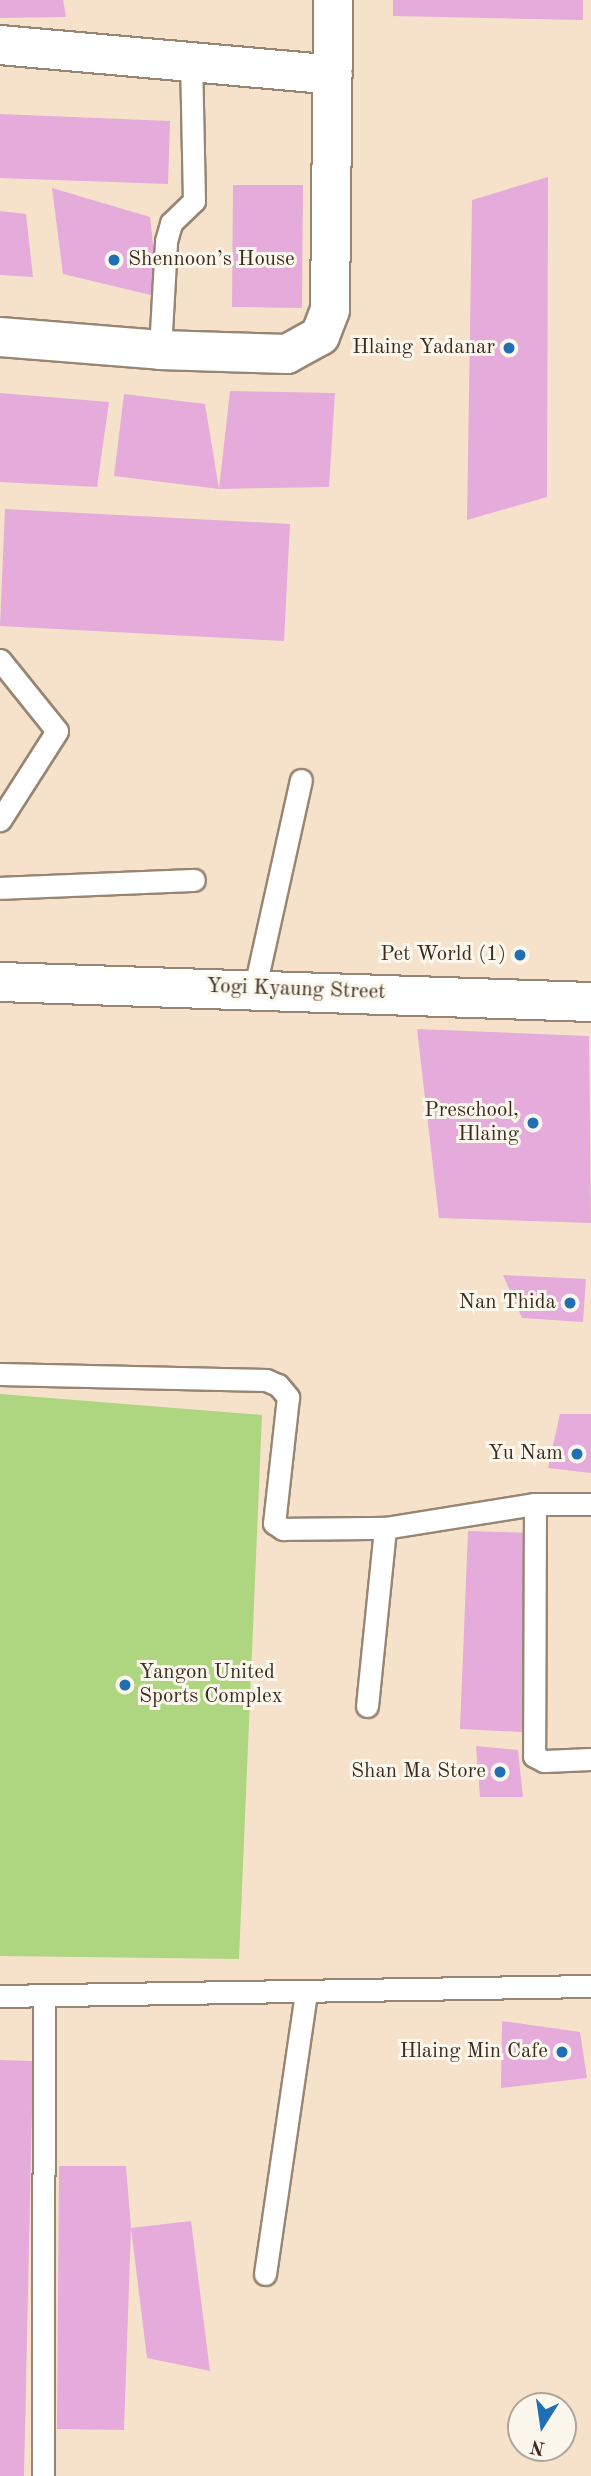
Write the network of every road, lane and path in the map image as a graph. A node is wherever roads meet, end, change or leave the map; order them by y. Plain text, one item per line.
1 (333, 0) edge
2 (0, 45) edge
3 (191, 62) junction
4 (333, 75) junction
5 (0, 337) edge
6 (160, 350) junction
7 (0, 660) edge
8 (300, 780) dead end
9 (0, 820) edge
10 (194, 880) dead end
11 (0, 888) edge
12 (0, 982) edge
13 (255, 988) junction
14 (591, 1002) edge
15 (0, 1374) edge
16 (535, 1504) junction
17 (591, 1504) edge
18 (385, 1528) junction
19 (367, 1706) dead end
20 (591, 1759) edge
21 (591, 1986) edge
22 (306, 1992) junction
23 (0, 1996) edge
24 (44, 1996) junction
25 (265, 2274) dead end
26 (43, 2476) edge

1 - 4 street
2 - 3 street
3 - 4 street
3 - 6 lane
4 - 6 street
5 - 6 street
7 - 9 lane
8 - 13 lane
10 - 11 lane
12 - 13 street, Yogi Kyaung Street
13 - 14 street, Yogi Kyaung Street
15 - 18 lane
16 - 17 lane
16 - 18 lane
16 - 20 lane
18 - 19 lane
21 - 22 lane
22 - 24 lane
22 - 25 lane
23 - 24 lane
24 - 26 lane

